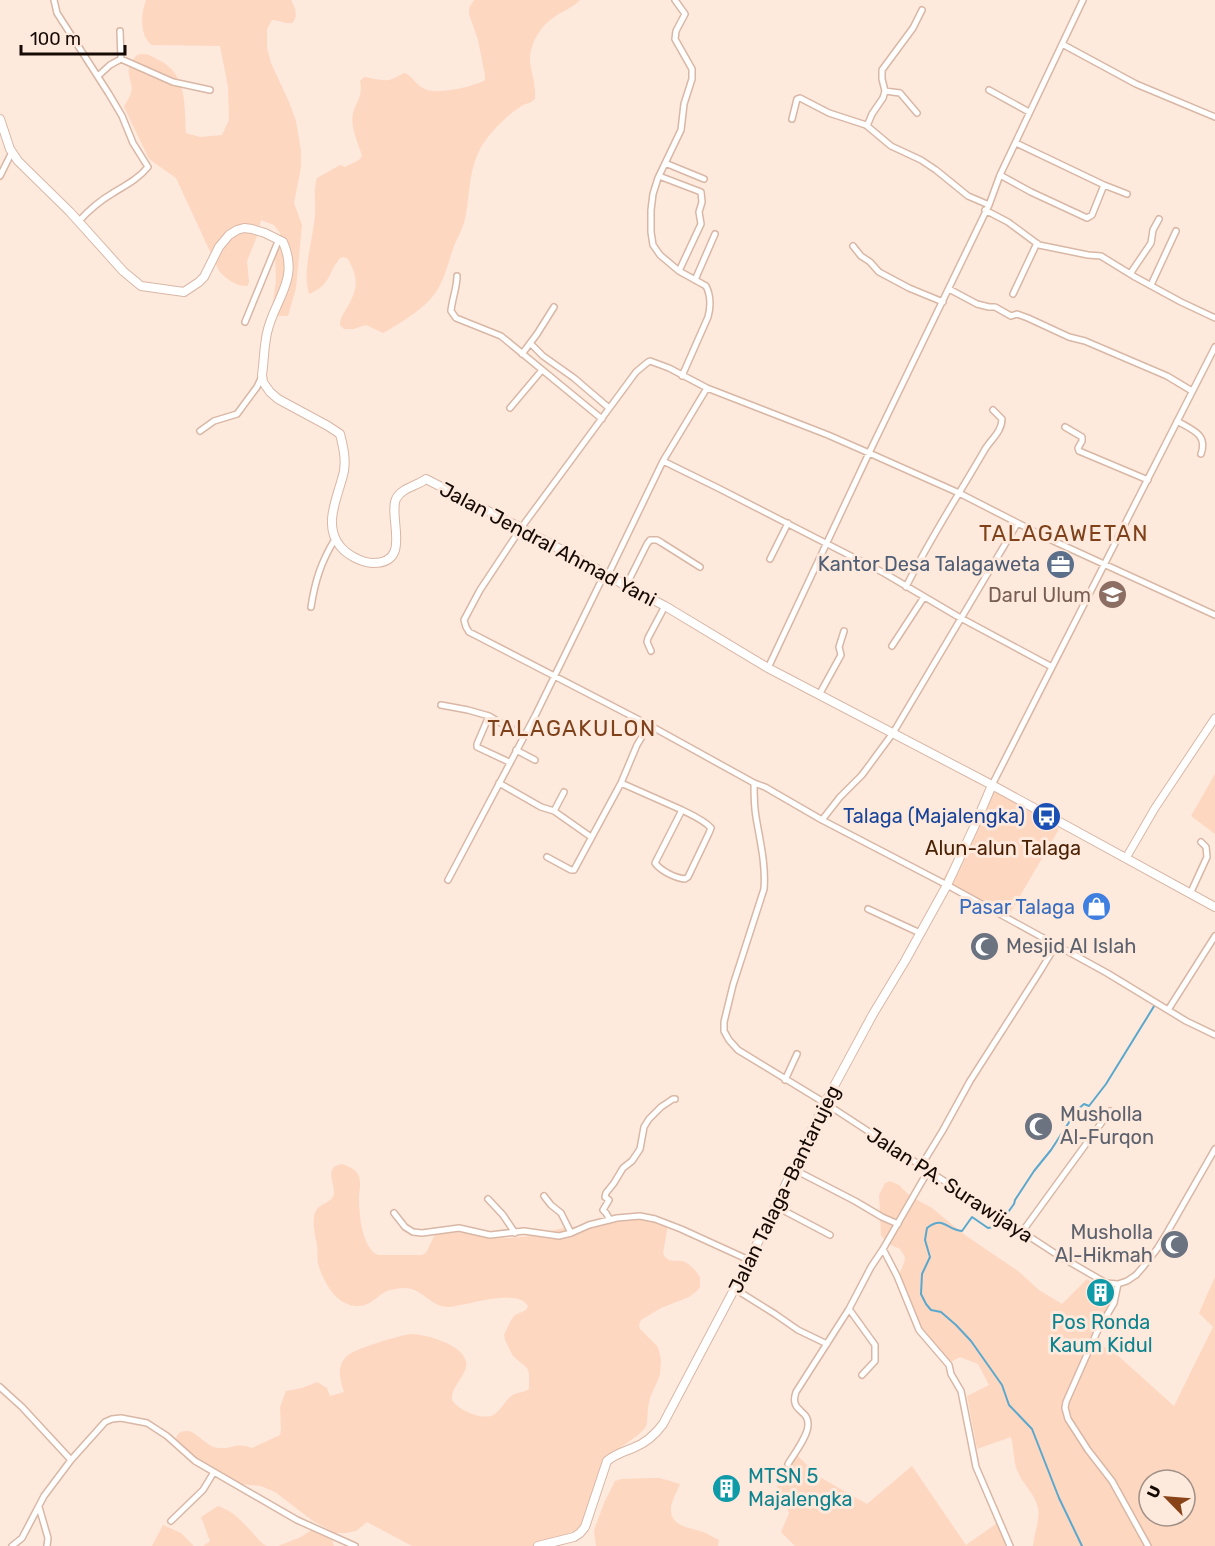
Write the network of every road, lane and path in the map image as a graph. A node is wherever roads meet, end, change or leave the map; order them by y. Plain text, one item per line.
1 (54, 0) edge
2 (675, 0) edge
3 (1083, 0) edge
4 (922, 10) dead end
5 (120, 31) dead end
6 (1062, 44) junction
7 (121, 59) junction
8 (98, 76) junction
9 (210, 90) dead end
10 (989, 90) dead end
11 (885, 91) junction
12 (1029, 112) junction
13 (917, 113) dead end
14 (1215, 117) edge
15 (0, 118) edge
16 (792, 119) dead end
17 (867, 126) junction
18 (1016, 143) junction
19 (12, 152) junction
20 (665, 163) junction
21 (1000, 175) junction
22 (0, 176) edge
23 (659, 176) junction
24 (704, 179) dead end
25 (1104, 185) junction
26 (1127, 194) dead end
27 (987, 207) junction
28 (1159, 219) dead end
29 (79, 221) junction
30 (1176, 231) dead end
31 (715, 234) dead end
32 (279, 239) junction
33 (1037, 243) junction
34 (853, 246) dead end
35 (679, 271) junction
36 (1130, 274) junction
37 (457, 276) dead end
38 (695, 279) junction
39 (1151, 285) junction
40 (949, 288) junction
41 (1013, 294) dead end
42 (943, 302) junction
43 (554, 307) dead end
44 (1215, 318) edge
45 (245, 322) dead end
46 (530, 343) junction
47 (1215, 348) edge
48 (522, 354) junction
49 (542, 370) junction
50 (262, 375) junction
51 (682, 376) junction
52 (707, 388) junction
53 (1192, 391) junction
54 (510, 408) dead end
55 (609, 408) junction
56 (993, 410) dead end
57 (602, 419) junction
58 (1177, 420) junction
59 (1065, 427) dead end
60 (200, 431) dead end
61 (869, 453) junction
62 (1201, 454) dead end
63 (663, 461) junction
64 (1148, 480) junction
65 (959, 494) junction
66 (788, 523) junction
67 (1017, 524) junction
68 (521, 528) junction
69 (335, 539) junction
70 (826, 544) junction
71 (770, 559) dead end
72 (1105, 563) junction
73 (700, 567) dead end
74 (607, 574) junction
75 (626, 586) junction
76 (906, 587) junction
77 (924, 597) junction
78 (665, 606) junction
79 (311, 607) dead end
80 (1215, 615) edge
81 (960, 618) junction
82 (844, 631) dead end
83 (892, 646) dead end
84 (651, 651) dead end
85 (1052, 667) junction
86 (768, 668) junction
87 (553, 677) junction
88 (819, 695) junction
89 (441, 705) dead end
90 (489, 716) junction
91 (1215, 718) edge
92 (649, 725) junction
93 (893, 733) junction
94 (523, 736) junction
95 (516, 750) junction
96 (535, 760) dead end
97 (509, 762) junction
98 (499, 783) junction
99 (621, 783) junction
100 (754, 783) junction
101 (992, 785) junction
102 (564, 792) dead end
103 (682, 810) junction
104 (554, 811) junction
105 (822, 819) junction
106 (591, 837) junction
107 (1201, 842) dead end
108 (547, 857) dead end
109 (1126, 858) junction
110 (448, 880) dead end
111 (947, 885) junction
112 (1190, 894) junction
113 (1215, 907) edge
114 (868, 909) dead end
115 (920, 933) junction
116 (1215, 936) edge
117 (1056, 945) junction
118 (1168, 1010) junction
119 (1215, 1035) edge
120 (797, 1054) dead end
121 (785, 1080) junction
122 (675, 1099) dead end
123 (825, 1103) junction
124 (1110, 1111) dead end
125 (1215, 1149) edge
126 (921, 1166) junction
127 (792, 1168) junction
128 (928, 1171) junction
129 (544, 1196) dead end
130 (488, 1199) dead end
131 (775, 1206) junction
132 (394, 1213) dead end
133 (610, 1220) junction
134 (898, 1224) junction
135 (1022, 1232) junction
136 (515, 1233) junction
137 (571, 1233) junction
138 (830, 1235) dead end
139 (883, 1249) junction
140 (749, 1260) junction
141 (1118, 1284) junction
142 (735, 1289) junction
143 (849, 1309) junction
144 (827, 1344) junction
145 (862, 1376) dead end
146 (0, 1387) edge
147 (71, 1460) junction
148 (788, 1464) dead end
149 (213, 1472) junction
150 (39, 1507) junction
151 (171, 1521) dead end
152 (12, 1546) edge
153 (47, 1546) edge
154 (355, 1546) edge
155 (538, 1546) edge
156 (1010, 1546) edge
157 (1148, 1546) edge

1 - 8 street
2 - 20 street
3 - 6 street
4 - 11 street
5 - 7 street
6 - 12 street
6 - 14 street
7 - 8 street
7 - 9 street
8 - 29 street
10 - 12 street
11 - 13 street
11 - 17 street
12 - 18 street
15 - 19 main road
16 - 17 street
17 - 27 street
18 - 21 street
18 - 25 street
19 - 22 street
19 - 29 main road
20 - 23 street
20 - 24 street
21 - 25 street
21 - 27 street
23 - 35 street
23 - 35 street
25 - 26 street
27 - 33 street
27 - 40 street
28 - 36 street
29 - 32 main road
30 - 39 street
31 - 38 street
32 - 45 street
32 - 50 main road
33 - 36 street
33 - 41 street
34 - 42 street
35 - 38 street
36 - 39 street
37 - 48 street
38 - 51 street
39 - 44 street
40 - 42 street
40 - 53 street
42 - 61 street
43 - 46 street
46 - 48 street
46 - 55 street
47 - 53 street
48 - 49 street
49 - 54 street
49 - 57 street
50 - 60 street
50 - 69 main road
51 - 52 street
51 - 55 street
52 - 61 street
52 - 63 street
53 - 58 street
55 - 57 street
56 - 65 street
57 - 68 street
58 - 62 street
58 - 64 street
59 - 64 street
61 - 65 street
61 - 70 street
63 - 66 street
63 - 74 street
64 - 72 street
65 - 67 street
65 - 76 street
66 - 70 street
66 - 71 street
67 - 72 street
67 - 81 street
68 - 69 main road, Jalan Jendral Ahmad Yani
68 - 74 main road, Jalan Jendral Ahmad Yani
68 - 87 street
69 - 79 street
70 - 76 street
70 - 86 street
72 - 80 street
72 - 85 street
73 - 75 street
74 - 75 main road, Jalan Jendral Ahmad Yani
74 - 87 street
75 - 78 main road, Jalan Jendral Ahmad Yani
76 - 77 street
77 - 81 street
77 - 83 street
78 - 84 street
78 - 86 main road, Jalan Jendral Ahmad Yani
81 - 85 street
81 - 93 street
82 - 88 street
85 - 101 street
86 - 88 main road, Jalan Jendral Ahmad Yani
87 - 92 street
87 - 94 street
88 - 93 main road, Jalan Jendral Ahmad Yani
89 - 90 street
90 - 94 street
90 - 97 street
91 - 109 street
92 - 99 street
92 - 100 street
93 - 101 main road, Jalan Jendral Ahmad Yani
93 - 105 street
94 - 95 street
95 - 96 street
95 - 97 street
97 - 98 street
98 - 104 street
98 - 110 street
99 - 103 street
99 - 106 street
100 - 105 street
100 - 121 street, Jalan PA. Surawijaya
101 - 109 main road, Jalan Jendral Ahmad Yani
101 - 111 main road, Jalan Talaga-Bantarujeg
102 - 104 street
103 - 103 street
104 - 106 street
105 - 111 street
106 - 108 street
107 - 112 street
109 - 112 main road, Jalan Jendral Ahmad Yani
111 - 115 main road, Jalan Talaga-Bantarujeg
111 - 117 street
112 - 113 main road, Jalan Jendral Ahmad Yani
114 - 115 street
115 - 123 main road, Jalan Talaga-Bantarujeg
116 - 118 street
117 - 118 street
117 - 126 street
118 - 119 street
120 - 121 street
121 - 123 street, Jalan PA. Surawijaya
122 - 133 street
123 - 126 street, Jalan PA. Surawijaya
123 - 127 main road, Jalan Talaga-Bantarujeg
124 - 135 street
125 - 141 street
126 - 128 street, Jalan PA. Surawijaya
127 - 131 main road, Jalan Talaga-Bantarujeg
127 - 134 street
128 - 134 street
128 - 135 street, Jalan PA. Surawijaya
129 - 137 street
130 - 136 street
131 - 138 street
131 - 140 main road, Jalan Talaga-Bantarujeg
132 - 136 street
133 - 137 street
133 - 140 street
134 - 139 street
135 - 141 street, Jalan PA. Surawijaya
136 - 137 street
139 - 143 street
139 - 156 street
140 - 142 main road, Jalan Talaga-Bantarujeg
141 - 157 street
142 - 144 street
142 - 155 main road, Jalan Talaga-Bantarujeg
143 - 144 street
143 - 145 street
144 - 148 street
146 - 147 street
147 - 149 street
147 - 150 street
149 - 151 street
149 - 154 street
150 - 152 street
150 - 153 street

